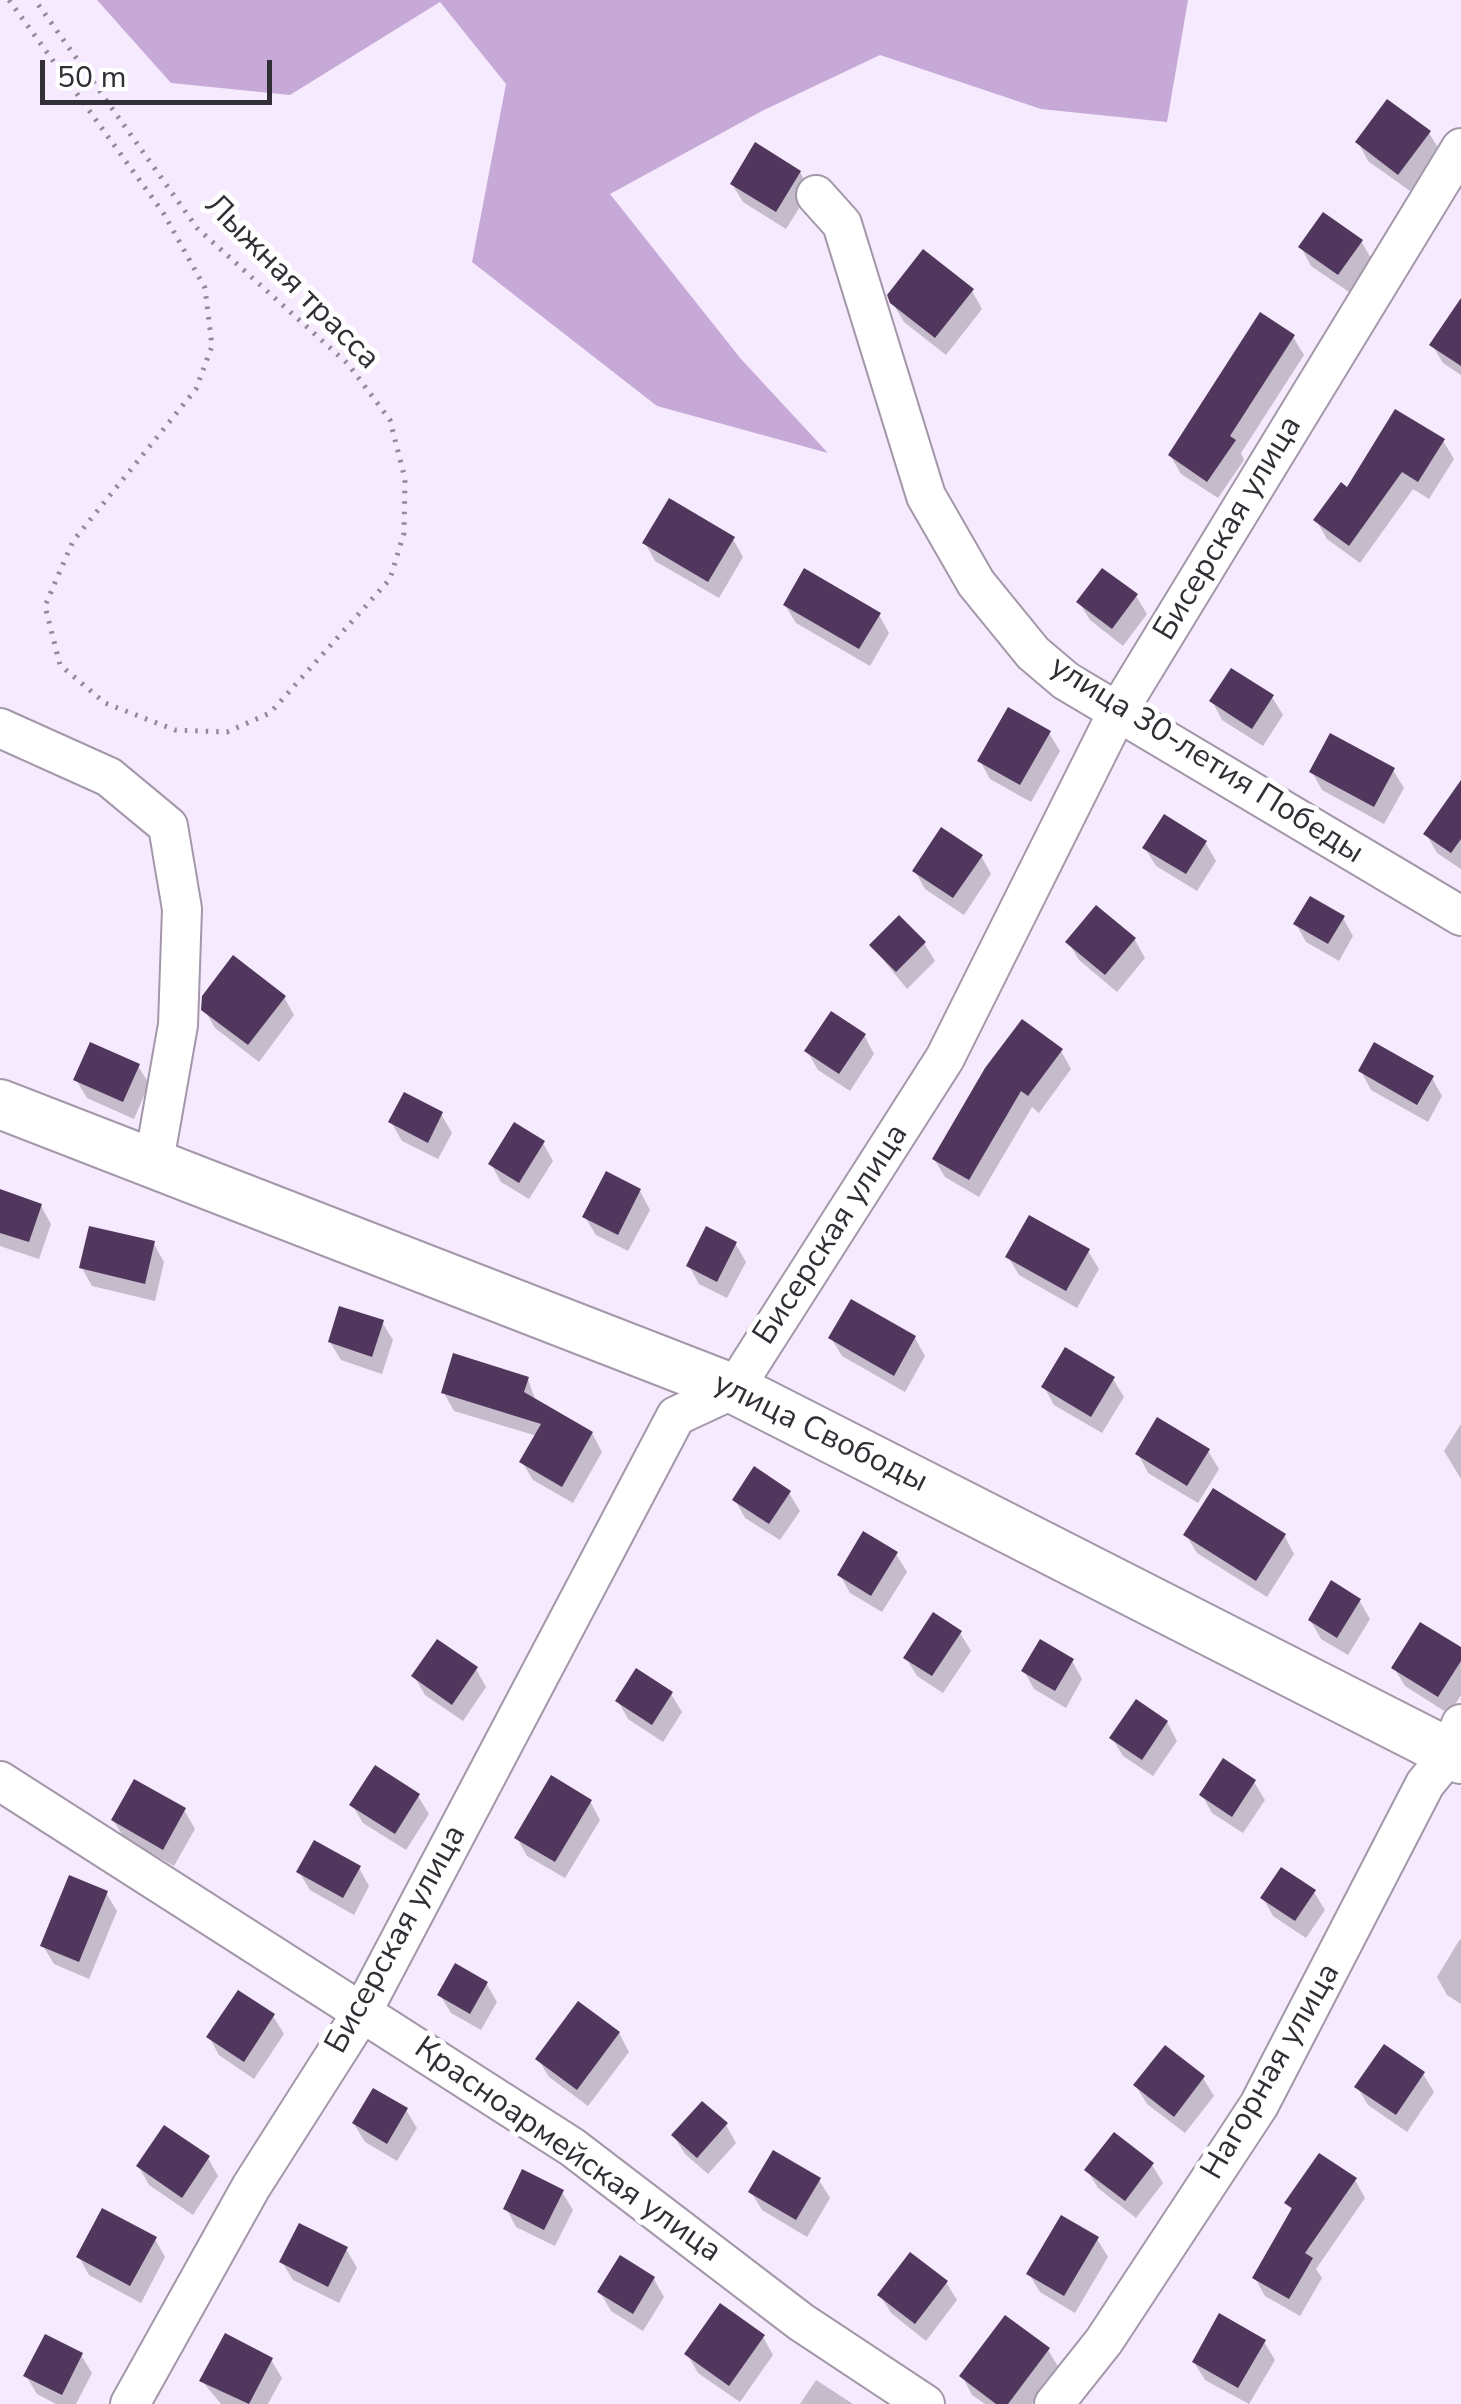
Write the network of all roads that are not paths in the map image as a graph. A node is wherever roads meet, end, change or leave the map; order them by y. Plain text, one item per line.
1 (1461, 148) edge
2 (816, 195) dead end
3 (1118, 712) junction
4 (0, 728) edge
5 (1461, 916) edge
6 (0, 1104) edge
7 (154, 1161) junction
8 (734, 1388) junction
9 (1458, 1745) edge
10 (0, 1781) edge
11 (361, 2014) junction
12 (130, 2404) edge
13 (924, 2404) edge
14 (1054, 2404) edge

1 - 3 street, Бисерская улица
2 - 3 street, улица 30-летия Победы
3 - 5 street, улица 30-летия Победы
3 - 8 street, Бисерская улица
4 - 7 street
6 - 7 street, улица Свободы
7 - 8 street, улица Свободы
8 - 9 street, улица Свободы
8 - 11 street, Бисерская улица
9 - 14 street, Нагорная улица
10 - 11 street, Красноармейская улица
11 - 12 street, Бисерская улица
11 - 13 street, Красноармейская улица

